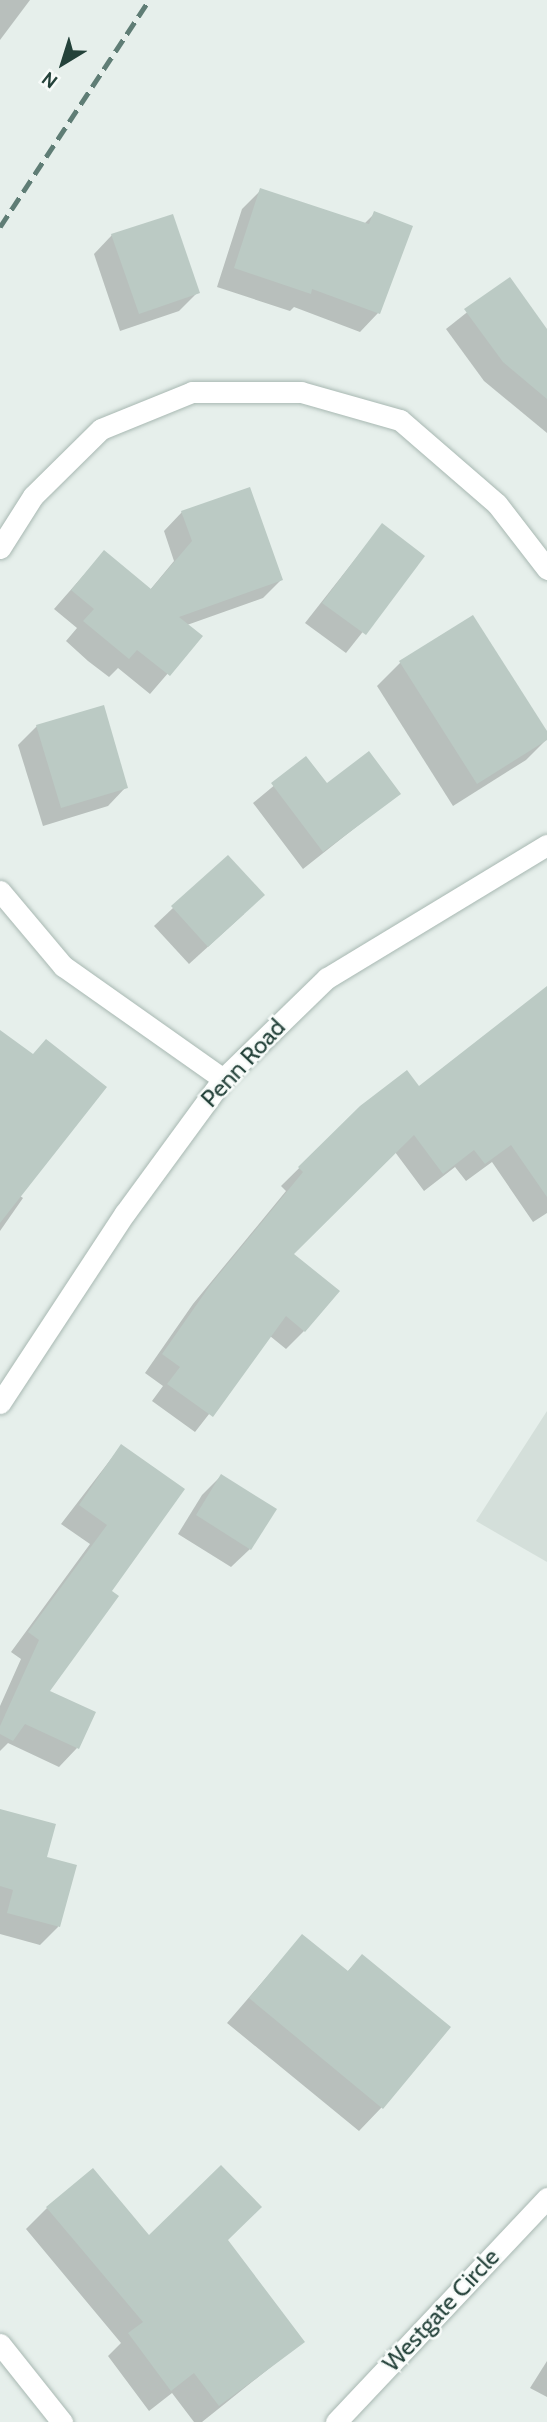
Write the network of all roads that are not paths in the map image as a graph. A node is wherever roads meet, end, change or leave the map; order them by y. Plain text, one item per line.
1 (0, 548) edge
2 (547, 569) edge
3 (547, 845) edge
4 (0, 891) edge
5 (223, 1079) junction
6 (0, 1404) edge
7 (547, 2198) edge
8 (0, 2344) edge
9 (62, 2422) edge
10 (336, 2422) edge

1 - 2 street
3 - 5 street, Penn Road
4 - 5 street
5 - 6 street, Penn Road
7 - 10 street, Westgate Circle
8 - 9 street

